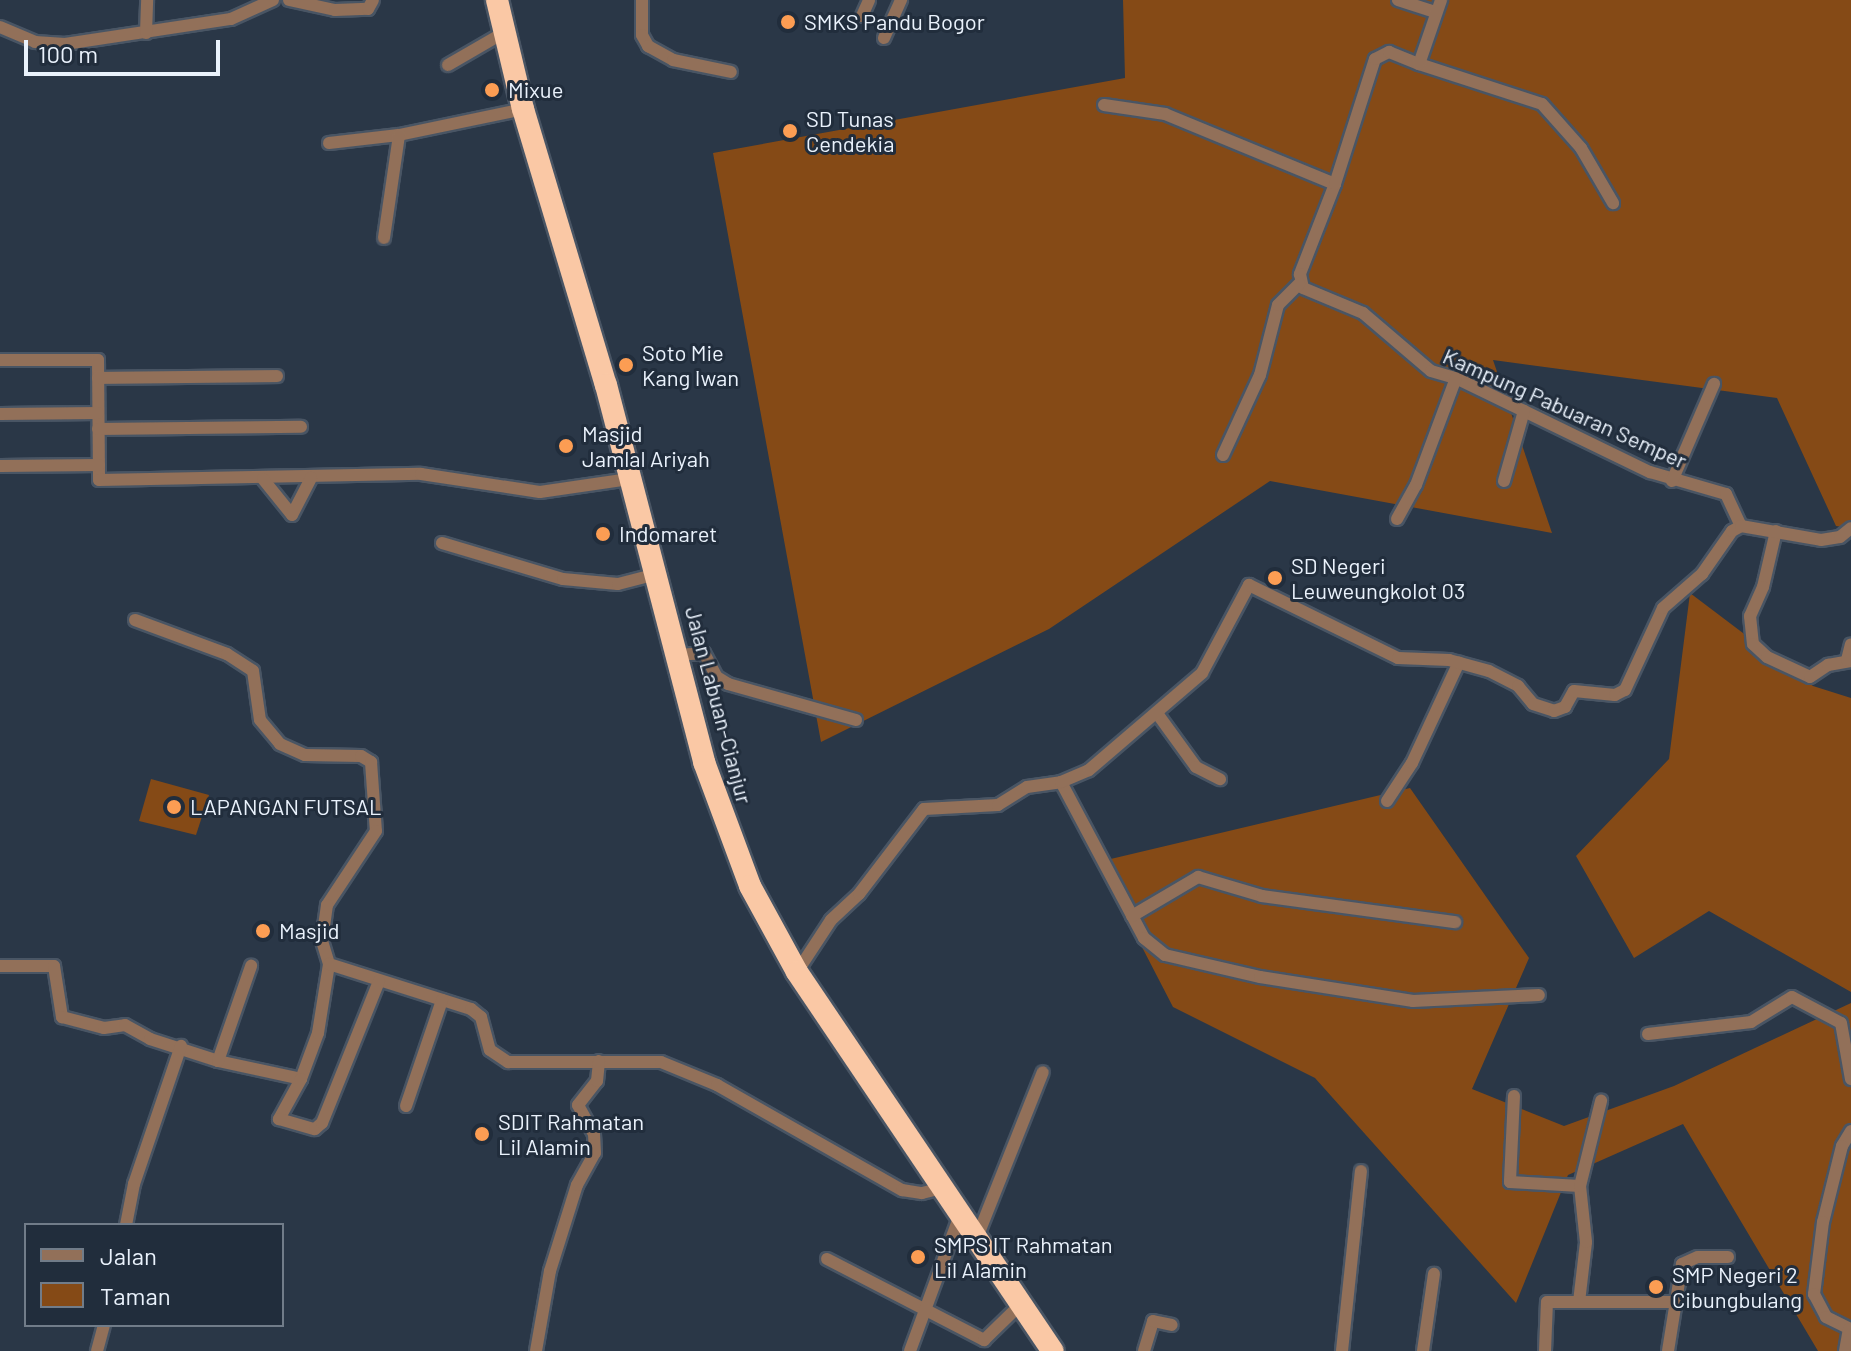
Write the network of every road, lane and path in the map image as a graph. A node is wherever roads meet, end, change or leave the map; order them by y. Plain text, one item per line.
1 (147, 0) edge
2 (273, 0) edge
3 (289, 0) edge
4 (373, 0) edge
5 (497, 0) edge
6 (642, 0) edge
7 (869, 0) edge
8 (901, 0) edge
9 (1398, 0) edge
10 (1438, 6) edge
11 (862, 16) dead end
12 (0, 27) edge
13 (505, 32) junction
14 (146, 33) junction
15 (884, 38) dead end
16 (1419, 64) junction
17 (448, 65) dead end
18 (731, 72) dead end
19 (1104, 105) dead end
20 (523, 109) junction
21 (399, 135) junction
22 (329, 143) dead end
23 (1335, 184) junction
24 (1613, 203) dead end
25 (384, 238) dead end
26 (1299, 284) junction
27 (0, 360) edge
28 (277, 376) dead end
29 (98, 378) junction
30 (1456, 378) junction
31 (1714, 384) dead end
32 (1524, 411) junction
33 (98, 413) junction
34 (0, 414) edge
35 (301, 427) dead end
36 (98, 429) junction
37 (1223, 455) dead end
38 (99, 465) junction
39 (0, 466) edge
40 (311, 478) junction
41 (263, 479) junction
42 (629, 479) junction
43 (1504, 481) dead end
44 (1672, 481) junction
45 (1397, 519) dead end
46 (1741, 526) junction
47 (1851, 528) edge
48 (1776, 531) junction
49 (442, 543) dead end
50 (657, 574) junction
51 (135, 620) dead end
52 (1851, 644) edge
53 (677, 655) junction
54 (1849, 660) edge
55 (1459, 662) junction
56 (1159, 716) junction
57 (856, 720) dead end
58 (1220, 779) dead end
59 (1061, 782) junction
60 (1387, 801) dead end
61 (1132, 916) junction
62 (1455, 922) dead end
63 (329, 964) junction
64 (0, 966) edge
65 (251, 966) dead end
66 (797, 972) junction
67 (379, 981) junction
68 (1539, 995) dead end
69 (442, 1000) junction
70 (1846, 1027) edge
71 (1648, 1034) dead end
72 (181, 1046) junction
73 (218, 1061) junction
74 (599, 1061) junction
75 (1043, 1072) dead end
76 (301, 1079) junction
77 (1851, 1079) edge
78 (1514, 1096) dead end
79 (1601, 1101) dead end
80 (406, 1106) dead end
81 (1851, 1131) edge
82 (1361, 1171) dead end
83 (1580, 1186) junction
84 (946, 1187) junction
85 (961, 1212) junction
86 (126, 1223) edge
87 (978, 1235) junction
88 (1728, 1257) dead end
89 (827, 1259) dead end
90 (1434, 1274) dead end
91 (1579, 1302) junction
92 (1673, 1302) junction
93 (1022, 1303) junction
94 (925, 1313) junction
95 (1172, 1325) dead end
96 (103, 1327) edge
97 (1850, 1329) edge
98 (97, 1351) edge
99 (536, 1351) edge
100 (910, 1351) edge
101 (1053, 1351) edge
102 (1144, 1351) edge
103 (1342, 1351) edge
104 (1423, 1351) edge
105 (1545, 1351) edge
106 (1668, 1351) edge
107 (1845, 1351) edge

1 - 14 street
2 - 14 street
3 - 4 street
5 - 13 highway, Jalan Labuan-Cianjur
6 - 18 street
7 - 11 street
8 - 15 street
9 - 10 street
10 - 16 street
12 - 14 street
13 - 17 street
13 - 20 highway, Jalan Labuan-Cianjur
16 - 23 street
16 - 24 street
19 - 23 street
20 - 21 street
20 - 42 highway, Jalan Labuan-Cianjur
21 - 22 street
21 - 25 street
23 - 26 street
26 - 30 street, Kampung Pabuaran Semper
26 - 37 street
27 - 29 street
28 - 29 street
29 - 33 street
30 - 32 street, Kampung Pabuaran Semper
30 - 45 street
31 - 44 street
32 - 43 street
32 - 44 street, Kampung Pabuaran Semper
33 - 34 street
33 - 36 street
35 - 36 street
36 - 38 street
38 - 39 street
38 - 41 street
40 - 41 street
40 - 41 street
40 - 42 street
42 - 50 highway, Jalan Labuan-Cianjur
44 - 46 street, Kampung Pabuaran Semper
46 - 48 street
46 - 55 street
47 - 48 street
48 - 54 street
49 - 50 street
50 - 53 highway, Jalan Labuan-Cianjur
51 - 63 street
52 - 54 street
53 - 57 street
53 - 66 highway, Jalan Labuan-Cianjur
55 - 56 street
55 - 60 street
56 - 58 street
56 - 59 street
59 - 61 street
59 - 66 street
61 - 62 street
61 - 68 street
63 - 67 street
63 - 76 street
64 - 72 street
65 - 73 street
66 - 84 highway, Jalan Labuan-Cianjur
67 - 69 street
67 - 76 street
69 - 74 street
69 - 80 street
70 - 71 street
70 - 77 street
72 - 73 street
72 - 86 street
73 - 76 street
74 - 84 street
74 - 99 street
75 - 87 street
78 - 83 street
79 - 83 street
81 - 97 street
82 - 103 street
83 - 91 street
84 - 85 highway, Jalan Labuan-Cianjur
85 - 87 highway, Jalan Labuan-Cianjur
85 - 94 street
87 - 93 highway, Jalan Labuan-Cianjur
88 - 92 street
89 - 94 street
90 - 104 street
91 - 92 street
91 - 105 street
92 - 106 street
93 - 94 street
93 - 101 highway, Jalan Labuan-Cianjur
94 - 100 street
95 - 102 street
96 - 98 street
97 - 107 street

